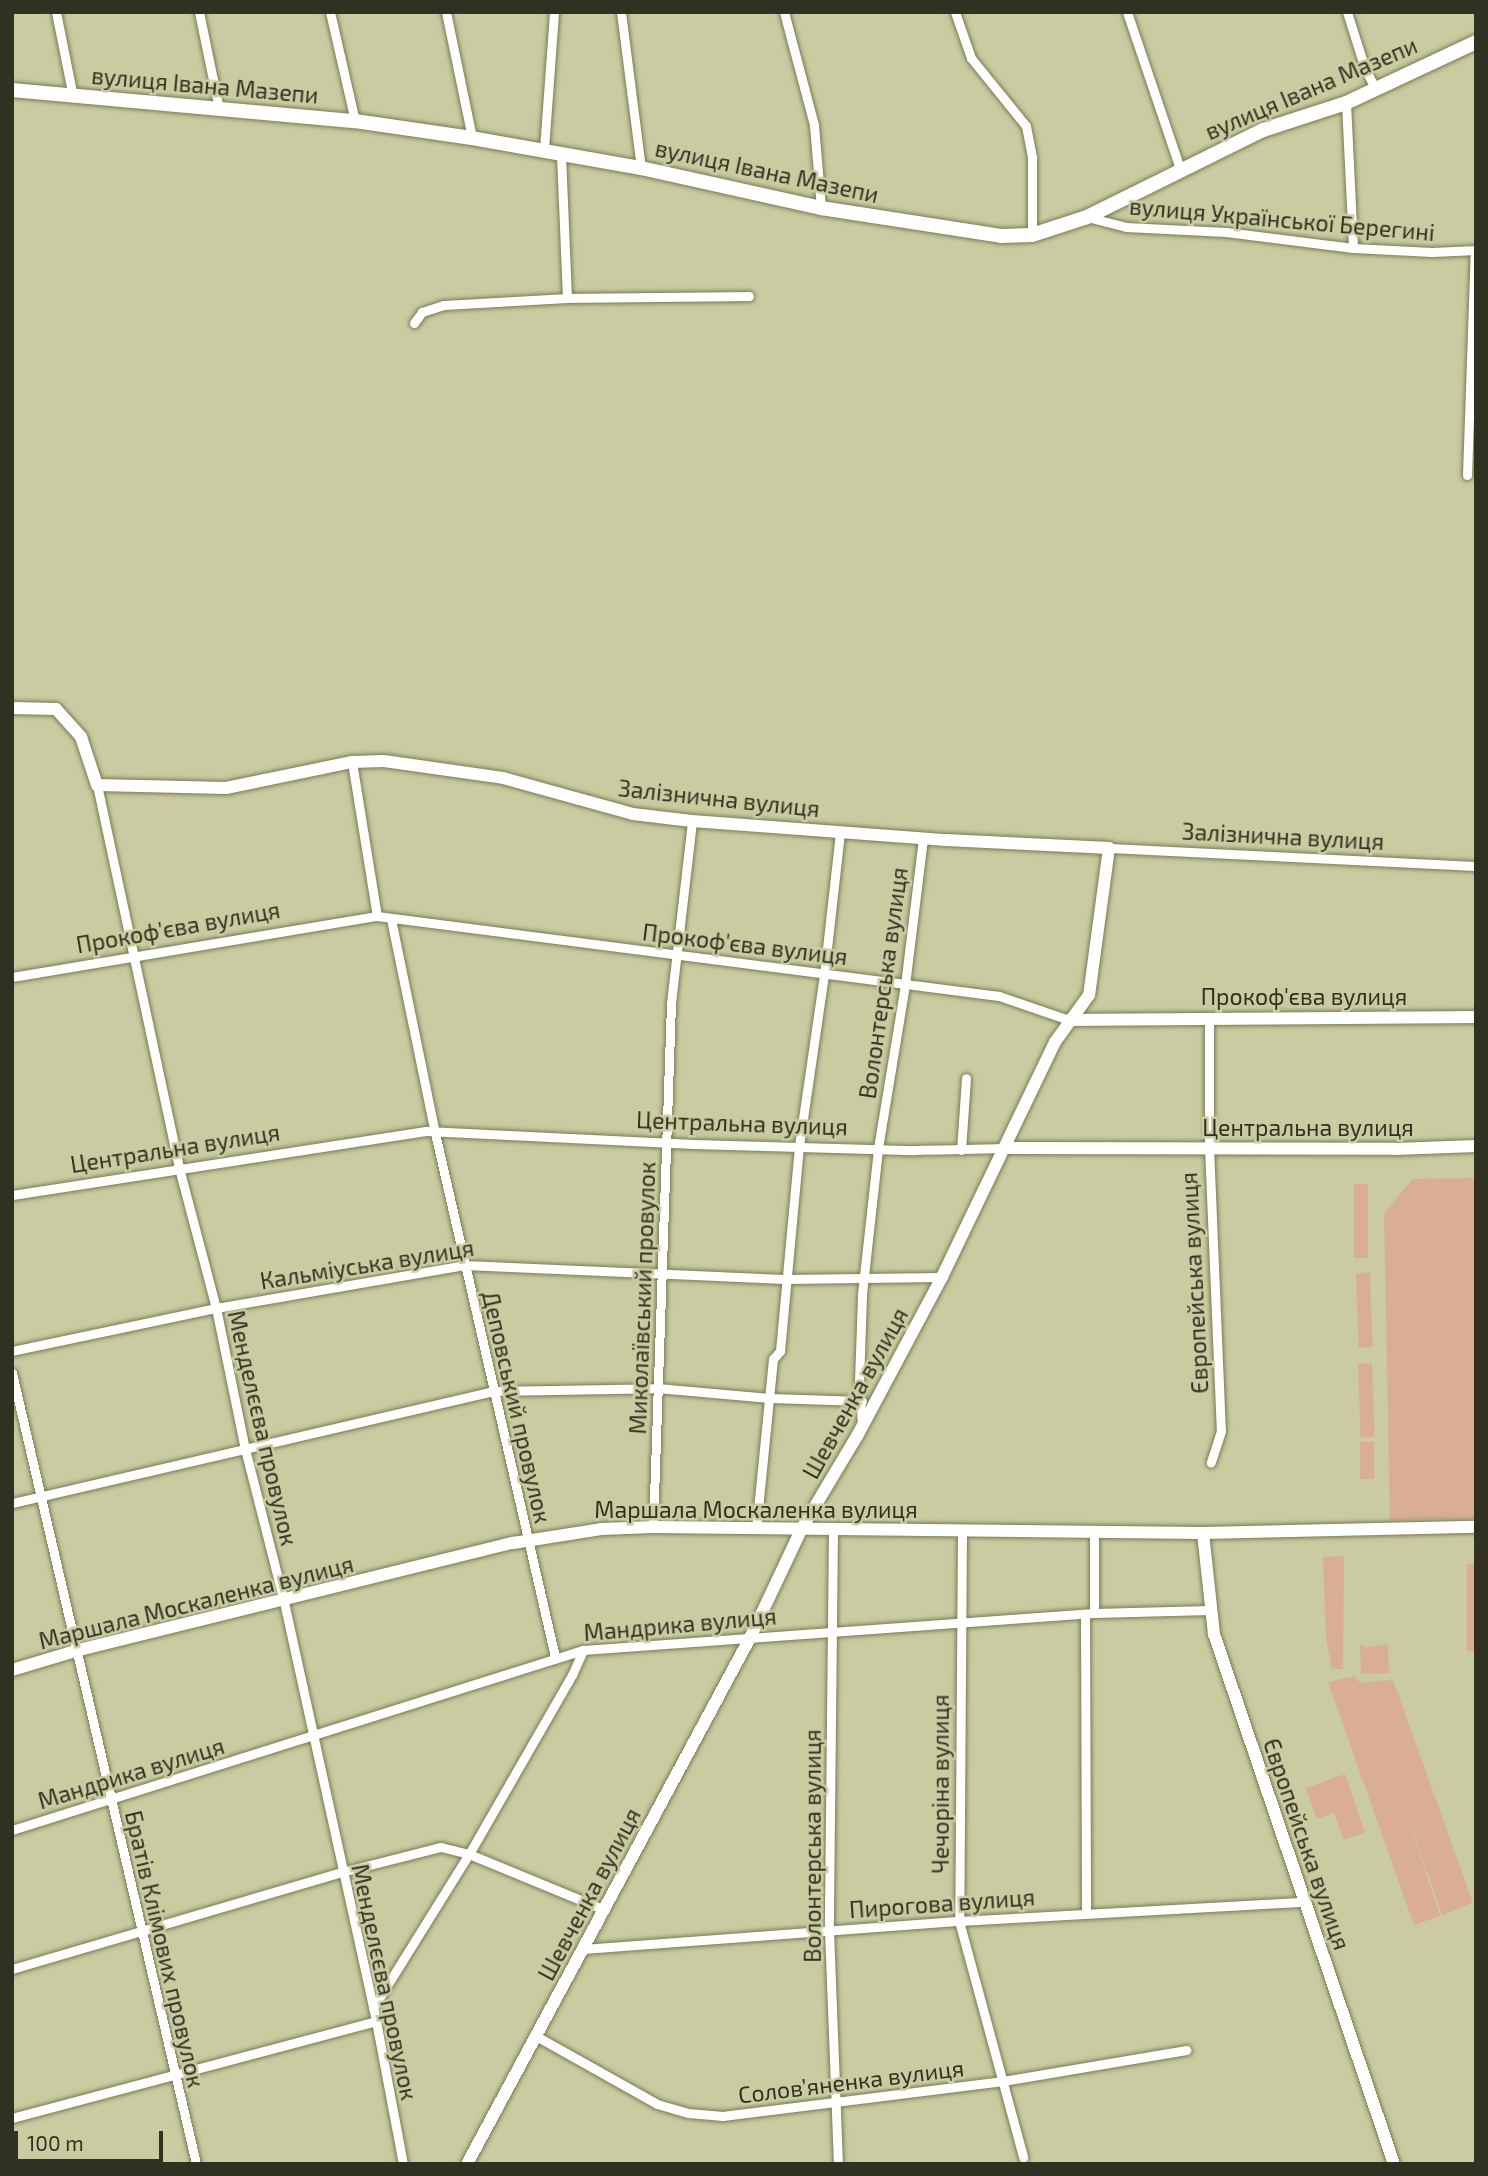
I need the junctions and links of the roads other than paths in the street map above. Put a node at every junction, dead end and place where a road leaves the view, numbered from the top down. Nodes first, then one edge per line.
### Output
1 (56, 12) edge
2 (199, 12) edge
3 (330, 12) edge
4 (446, 12) edge
5 (554, 12) edge
6 (621, 12) edge
7 (784, 12) edge
8 (956, 12) edge
9 (1127, 12) edge
10 (1347, 12) edge
11 (1476, 42) edge
12 (12, 90) edge
13 (1376, 90) junction
14 (73, 97) junction
15 (1346, 103) junction
16 (219, 109) junction
17 (355, 121) junction
18 (472, 138) junction
19 (544, 149) junction
20 (561, 152) junction
21 (641, 168) junction
22 (1180, 169) junction
23 (821, 208) junction
24 (1087, 217) junction
25 (1032, 235) junction
26 (1353, 248) junction
27 (1475, 250) edge
28 (749, 296) dead end
29 (567, 298) junction
30 (414, 323) dead end
31 (1467, 475) dead end
32 (12, 708) edge
33 (352, 762) junction
34 (97, 785) junction
35 (692, 821) junction
36 (840, 832) junction
37 (923, 838) junction
38 (1110, 848) junction
39 (1476, 866) edge
40 (377, 916) junction
41 (391, 919) junction
42 (135, 954) junction
43 (678, 957) junction
44 (824, 975) junction
45 (12, 977) edge
46 (905, 985) junction
47 (1209, 1017) junction
48 (1476, 1017) edge
49 (1069, 1020) junction
50 (966, 1078) dead end
51 (435, 1133) junction
52 (668, 1143) junction
53 (799, 1146) junction
54 (1476, 1146) edge
55 (1209, 1147) junction
56 (878, 1148) junction
57 (1006, 1148) junction
58 (961, 1150) junction
59 (179, 1168) junction
60 (12, 1195) edge
61 (464, 1265) junction
62 (660, 1275) junction
63 (864, 1277) junction
64 (942, 1277) junction
65 (785, 1279) junction
66 (216, 1308) junction
67 (12, 1351) edge
68 (12, 1373) edge
69 (657, 1388) junction
70 (493, 1391) junction
71 (770, 1398) junction
72 (862, 1401) junction
73 (863, 1426) junction
74 (245, 1449) junction
75 (1211, 1462) dead end
76 (38, 1496) junction
77 (12, 1503) edge
78 (653, 1527) junction
79 (1476, 1527) edge
80 (802, 1528) junction
81 (833, 1529) junction
82 (756, 1530) junction
83 (962, 1530) junction
84 (1094, 1532) junction
85 (1203, 1533) junction
86 (528, 1540) junction
87 (284, 1602) junction
88 (1210, 1610) junction
89 (1089, 1614) junction
90 (960, 1623) junction
91 (833, 1631) junction
92 (751, 1636) junction
93 (583, 1650) junction
94 (75, 1651) junction
95 (555, 1657) junction
96 (12, 1670) edge
97 (312, 1738) junction
98 (111, 1799) junction
99 (12, 1830) edge
100 (469, 1854) junction
101 (342, 1872) junction
102 (1303, 1902) junction
103 (605, 1910) junction
104 (1086, 1914) junction
105 (959, 1921) junction
106 (829, 1930) junction
107 (142, 1934) junction
108 (584, 1949) junction
109 (12, 1969) edge
110 (373, 2008) junction
111 (376, 2021) junction
112 (536, 2036) junction
113 (1186, 2050) dead end
114 (174, 2077) junction
115 (1003, 2081) junction
116 (835, 2104) junction
117 (12, 2118) edge
118 (1023, 2157) dead end
119 (196, 2164) edge
120 (403, 2164) edge
121 (467, 2164) edge
122 (838, 2164) edge
123 (1394, 2164) edge

1 - 14 street
2 - 16 street
3 - 17 street
4 - 18 street
5 - 19 street
6 - 21 street
7 - 23 street
8 - 25 street
9 - 22 street
10 - 13 street
11 - 13 main road, вулиця Івана Мазепи
12 - 14 main road, вулиця Івана Мазепи
13 - 15 main road, вулиця Івана Мазепи
14 - 16 main road, вулиця Івана Мазепи
15 - 22 main road, вулиця Івана Мазепи
15 - 26 street
16 - 17 main road, вулиця Івана Мазепи
17 - 18 main road, вулиця Івана Мазепи
18 - 19 main road, вулиця Івана Мазепи
19 - 20 main road, вулиця Івана Мазепи
20 - 21 main road, вулиця Івана Мазепи
20 - 29 street
21 - 23 main road, вулиця Івана Мазепи
22 - 24 main road, вулиця Івана Мазепи
23 - 25 main road, вулиця Івана Мазепи
24 - 25 main road, вулиця Івана Мазепи
24 - 26 street, вулиця Української Берегині
26 - 27 street, вулиця Української Берегині
27 - 31 street
28 - 29 street
29 - 30 street
32 - 34 street
33 - 34 street, Залізнична вулиця
33 - 35 street, Залізнична вулиця
33 - 40 street
34 - 42 street, Менделєєва провулок
35 - 36 street, Залізнична вулиця
35 - 43 street, Миколаївський провулок
36 - 37 street, Залізнична вулиця
36 - 44 street
37 - 38 street, Залізнична вулиця
37 - 46 street, Волонтерська вулиця
38 - 39 street, Залізнична вулиця
38 - 49 street, Шевченка вулиця
40 - 41 street, Прокоф'єва вулиця
40 - 42 street, Прокоф'єва вулиця
41 - 43 street, Прокоф'єва вулиця
41 - 51 street, Деповський провулок
42 - 45 street, Прокоф'єва вулиця
42 - 59 street, Менделєєва провулок
43 - 44 street, Прокоф'єва вулиця
43 - 52 street, Миколаївський провулок
44 - 46 street, Прокоф'єва вулиця
44 - 53 street
46 - 49 street, Прокоф'єва вулиця
46 - 56 street, Волонтерська вулиця
47 - 48 street, Прокоф'єва вулиця
47 - 49 street, Прокоф'єва вулиця
47 - 55 street, Європейська вулиця
49 - 57 street, Шевченка вулиця
50 - 58 street
51 - 52 street, Центральна вулиця
51 - 59 street, Центральна вулиця
51 - 61 street, Деповський провулок
52 - 53 street, Центральна вулиця
52 - 62 street, Миколаївський провулок
53 - 56 street, Центральна вулиця
53 - 65 street
54 - 55 street, Центральна вулиця
55 - 57 street, Центральна вулиця
55 - 75 street, Європейська вулиця
56 - 58 street, Центральна вулиця
56 - 63 street, Волонтерська вулиця
57 - 58 street, Центральна вулиця
57 - 64 street, Шевченка вулиця
59 - 60 street, Центральна вулиця
59 - 66 street, Менделєєва провулок
61 - 62 street, Кальміуська вулиця
61 - 66 street, Кальміуська вулиця
61 - 70 street, Деповський провулок
62 - 65 street, Кальміуська вулиця
62 - 69 street, Миколаївський провулок
63 - 64 street, Кальміуська вулиця
63 - 65 street, Кальміуська вулиця
63 - 72 street, Волонтерська вулиця
64 - 73 street, Шевченка вулиця
65 - 71 street
66 - 67 street, Кальміуська вулиця
66 - 74 street, Менделєєва провулок
68 - 76 street, Братів Клімових провулок
69 - 70 street
69 - 71 street
69 - 78 street, Миколаївський провулок
70 - 74 street
70 - 86 street, Деповський провулок
71 - 72 street
71 - 82 street
72 - 73 street, Волонтерська вулиця
73 - 80 street, Шевченка вулиця
74 - 76 street
74 - 87 street, Менделєєва провулок
76 - 77 street
76 - 94 street, Братів Клімових провулок
78 - 82 street, Маршала Москаленка вулиця
78 - 86 street, Маршала Москаленка вулиця
79 - 85 street, Маршала Москаленка вулиця
80 - 81 street, Маршала Москаленка вулиця
80 - 82 street, Маршала Москаленка вулиця
80 - 92 street, Шевченка вулиця
81 - 83 street, Маршала Москаленка вулиця
81 - 91 street, Волонтерська вулиця
83 - 84 street, Маршала Москаленка вулиця
83 - 90 street, Чечоріна вулиця
84 - 85 street, Маршала Москаленка вулиця
84 - 89 street
85 - 88 street, Європейська вулиця
86 - 87 street, Маршала Москаленка вулиця
86 - 95 street, Деповський провулок
87 - 94 street, Маршала Москаленка вулиця
87 - 97 street, Менделєєва провулок
88 - 89 street, Мандрика вулиця
88 - 102 street, Європейська вулиця
89 - 90 street, Мандрика вулиця
89 - 104 street
90 - 91 street, Мандрика вулиця
90 - 105 street, Чечоріна вулиця
91 - 92 street, Мандрика вулиця
91 - 106 street, Волонтерська вулиця
92 - 93 street, Мандрика вулиця
92 - 103 street, Шевченка вулиця
93 - 95 street, Мандрика вулиця
93 - 100 street
94 - 96 street, Маршала Москаленка вулиця
94 - 98 street, Братів Клімових провулок
95 - 97 street, Мандрика вулиця
97 - 98 street, Мандрика вулиця
97 - 101 street, Менделєєва провулок
98 - 99 street, Мандрика вулиця
98 - 107 street, Братів Клімових провулок
100 - 101 street
100 - 103 street
100 - 110 street
101 - 107 street
101 - 110 street, Менделєєва провулок
102 - 104 street, Пирогова вулиця
102 - 123 street, Європейська вулиця
103 - 108 street, Шевченка вулиця
104 - 105 street, Пирогова вулиця
105 - 106 street, Пирогова вулиця
105 - 115 street, Чечоріна вулиця
106 - 108 street, Пирогова вулиця
106 - 116 street, Волонтерська вулиця
107 - 109 street
107 - 114 street, Братів Клімових провулок
108 - 112 street, Шевченка вулиця
110 - 111 street, Менделєєва провулок
111 - 114 street
111 - 120 street, Менделєєва провулок
112 - 116 street, Солов’яненка вулиця
112 - 121 street, Шевченка вулиця
113 - 115 street, Солов’яненка вулиця
114 - 117 street
114 - 119 street, Братів Клімових провулок
115 - 116 street, Солов’яненка вулиця
115 - 118 street, Чечоріна вулиця
116 - 122 street, Волонтерська вулиця

